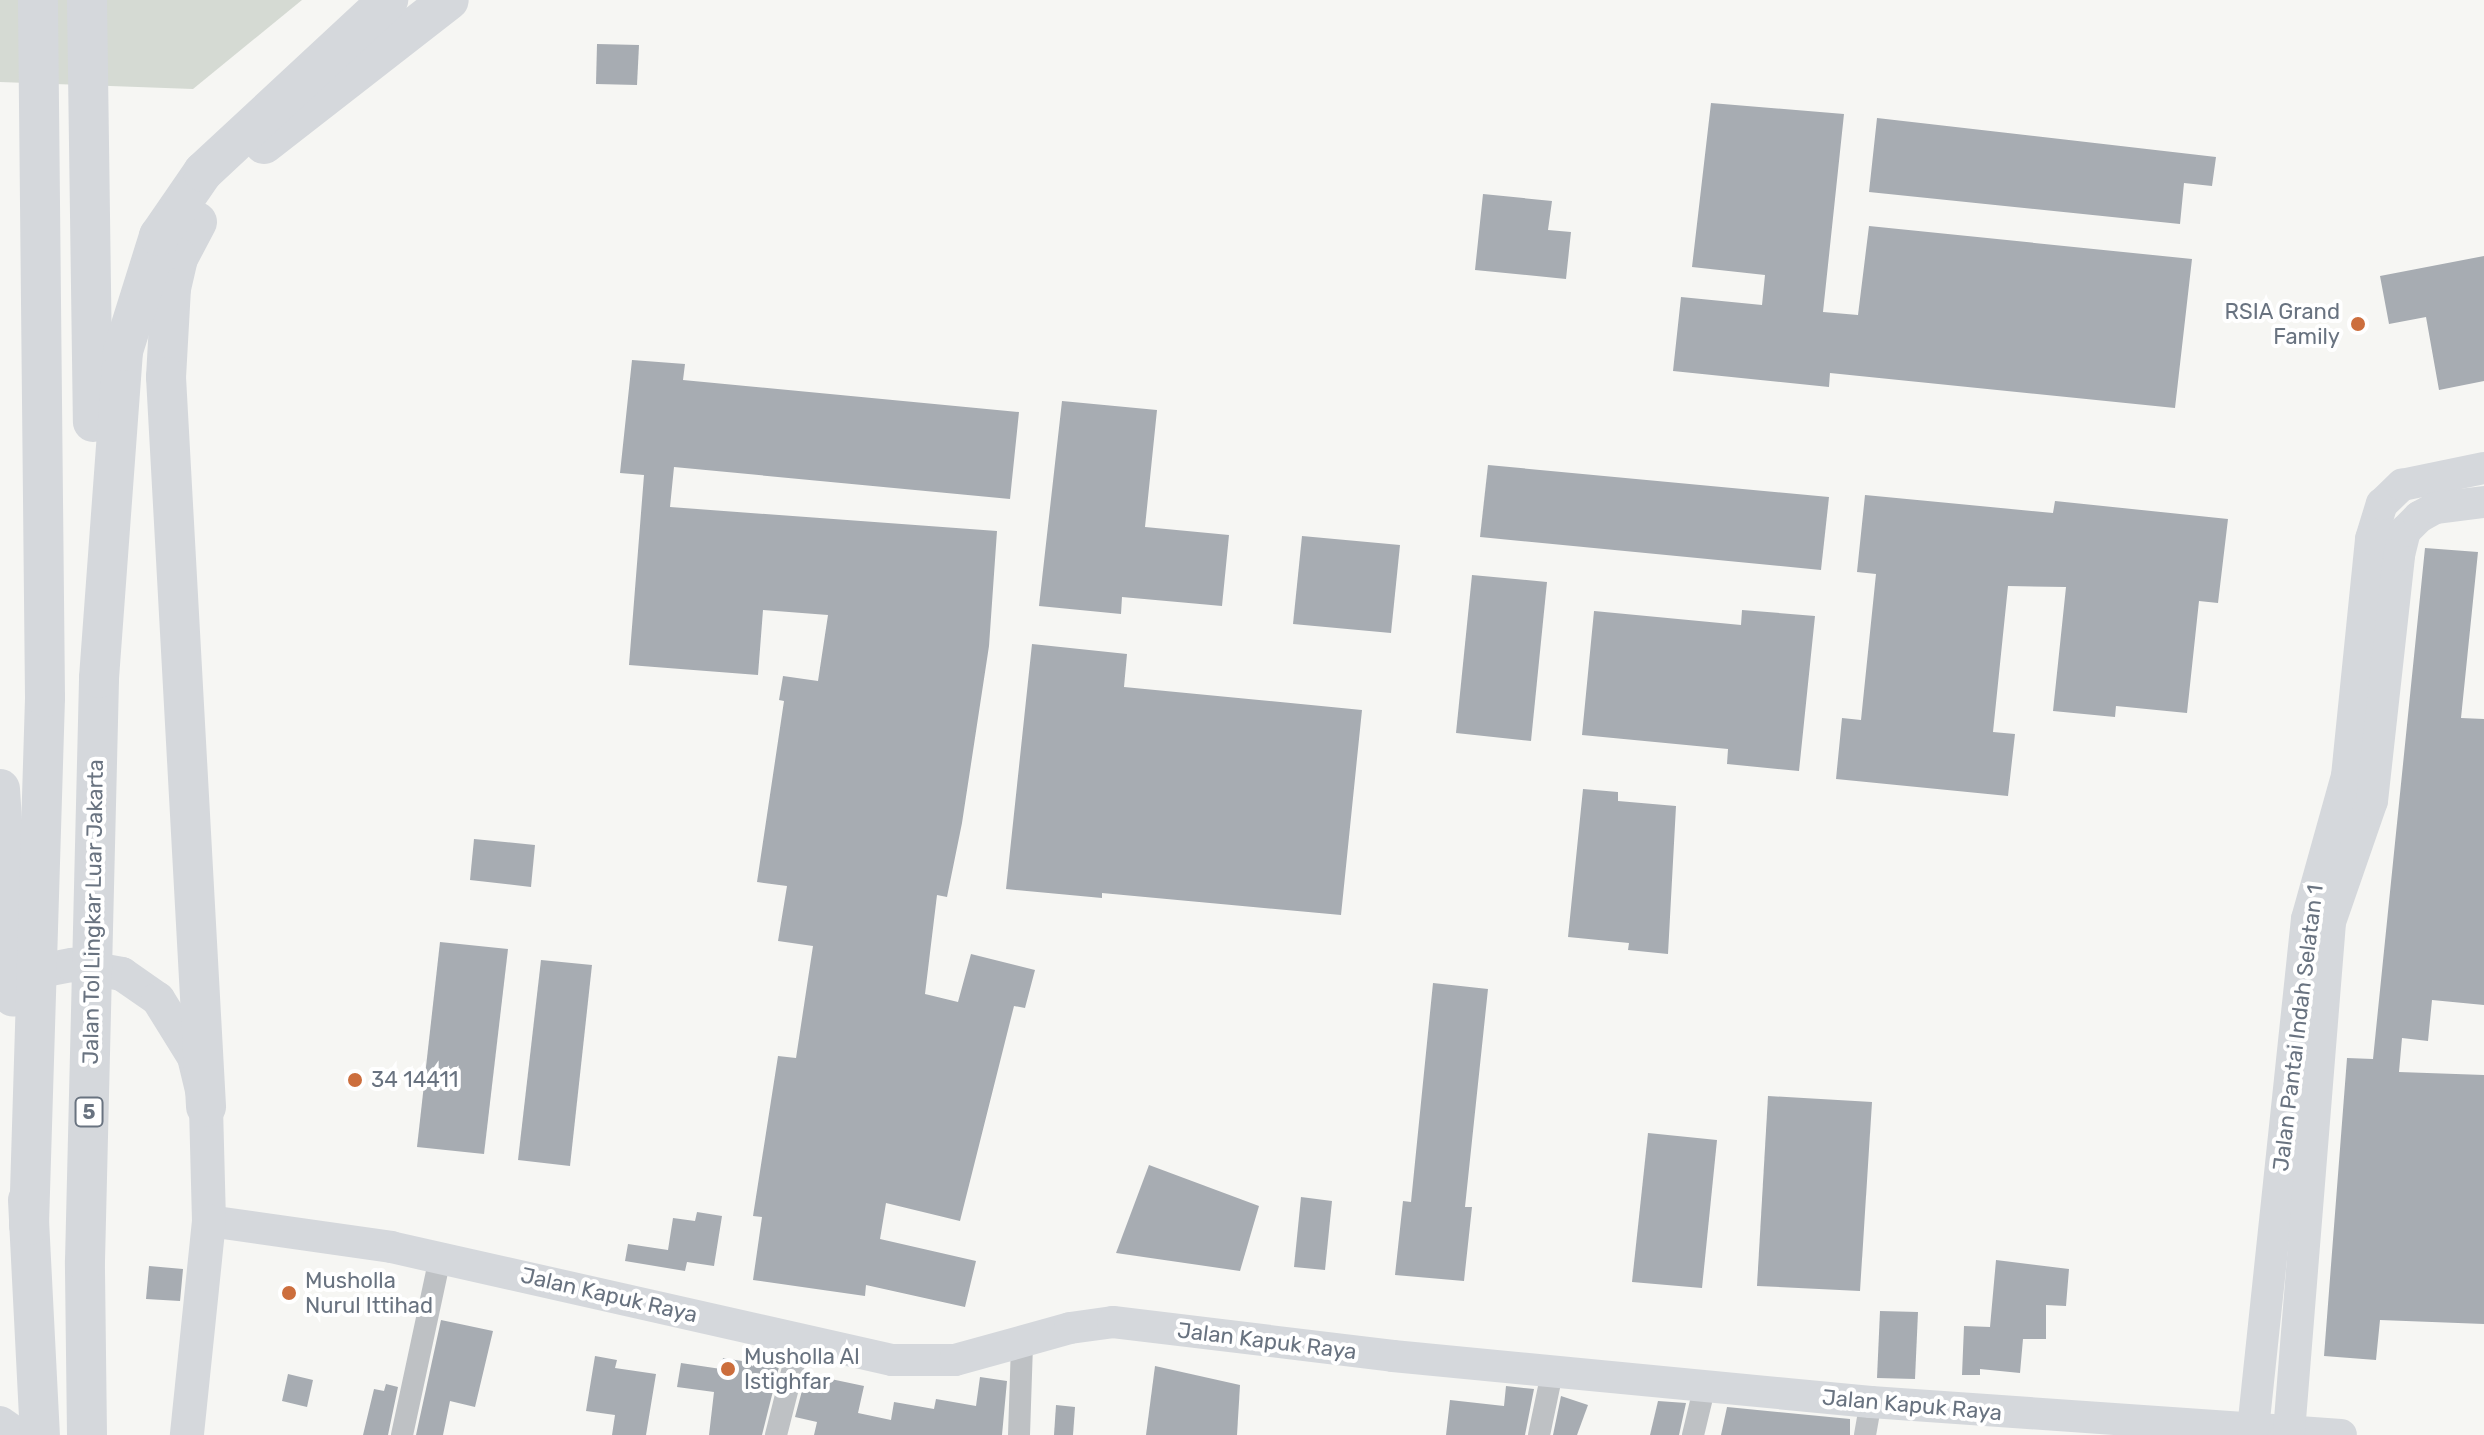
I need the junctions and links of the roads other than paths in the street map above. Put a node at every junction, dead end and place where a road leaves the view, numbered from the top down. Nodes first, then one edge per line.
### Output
1 (38, 0) edge
2 (87, 0) edge
3 (388, 0) edge
4 (422, 0) edge
5 (449, 0) edge
6 (203, 172) junction
7 (2484, 468) edge
8 (2484, 502) edge
9 (98, 693) junction
10 (0, 789) edge
11 (0, 998) edge
12 (206, 1107) junction
13 (209, 1221) junction
14 (29, 1225) junction
15 (440, 1257) junction
16 (800, 1340) junction
17 (1022, 1344) junction
18 (1552, 1373) junction
19 (1705, 1385) junction
20 (1871, 1402) junction
21 (2254, 1417) junction
22 (2290, 1420) junction
23 (0, 1423) edge
24 (188, 1424) edge
25 (2031, 1426) edge
26 (17, 1435) edge
27 (40, 1435) edge
28 (87, 1435) edge
29 (163, 1435) edge
30 (402, 1435) edge
31 (776, 1435) edge
32 (1019, 1435) edge
33 (1539, 1435) edge
34 (1693, 1435) edge
35 (1865, 1435) edge
36 (2341, 1435) edge

1 - 14 highway
2 - 9 highway
3 - 6 highway
4 - 6 highway
5 - 12 highway
6 - 9 highway
7 - 21 main road, Jalan Pantai Indah Selatan 1
8 - 22 main road, Jalan Pantai Indah Selatan 1
9 - 28 highway, Jalan Tol Lingkar Luar Jakarta / 5
10 - 14 highway
11 - 12 main road
12 - 13 main road
13 - 15 main road, Jalan Kapuk Raya
13 - 24 main road
14 - 27 highway
15 - 16 main road, Jalan Kapuk Raya
15 - 30 street
16 - 17 main road, Jalan Kapuk Raya
16 - 31 street
17 - 18 main road, Jalan Kapuk Raya
17 - 32 street
18 - 19 main road, Jalan Kapuk Raya
18 - 33 street
19 - 20 main road, Jalan Kapuk Raya
19 - 34 street
20 - 25 main road, Jalan Kapuk Raya
20 - 35 street
21 - 22 main road, Jalan Kapuk Raya
21 - 25 main road, Jalan Kapuk Raya
22 - 36 main road
23 - 26 main road
24 - 29 main road

